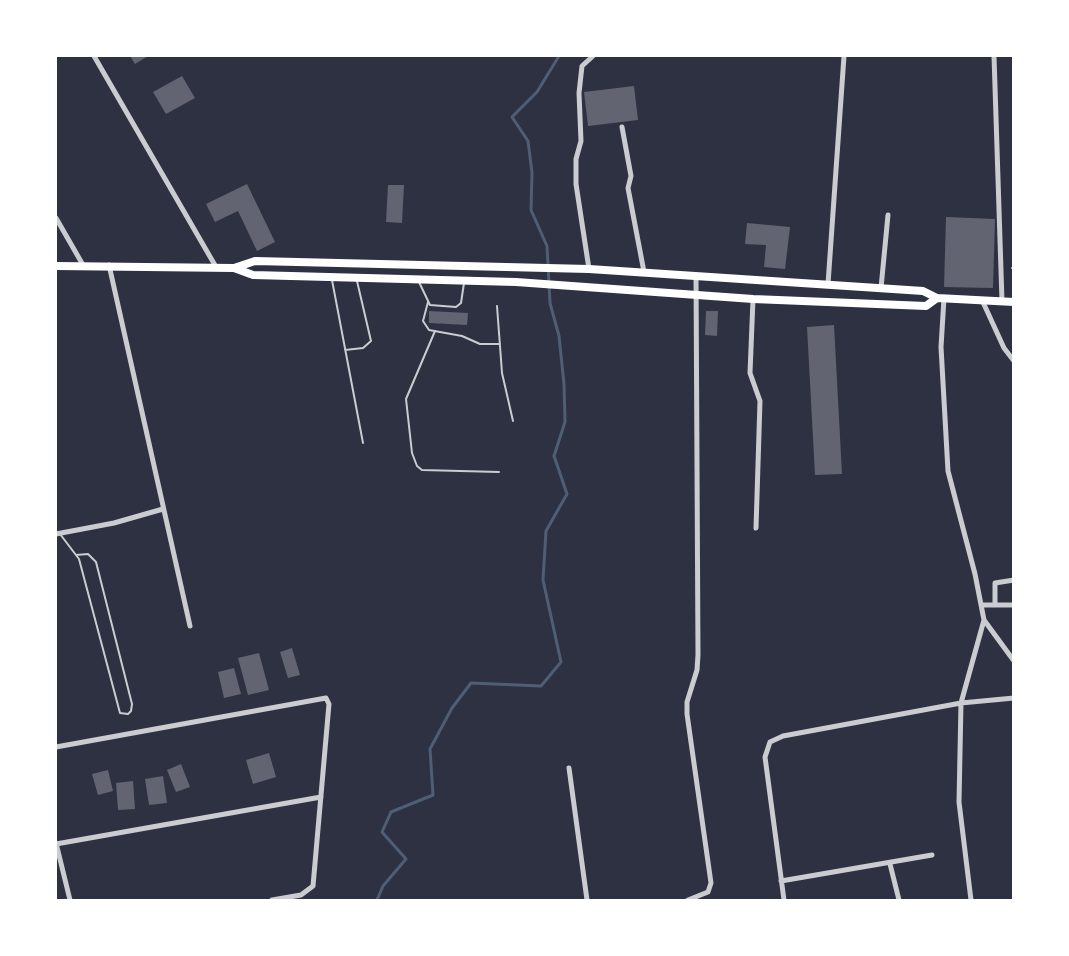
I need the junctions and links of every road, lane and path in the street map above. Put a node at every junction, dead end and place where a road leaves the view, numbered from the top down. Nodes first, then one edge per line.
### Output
1 (94, 56) edge
2 (593, 56) edge
3 (844, 56) edge
4 (994, 56) edge
5 (622, 127) dead end
6 (888, 215) dead end
7 (56, 218) edge
8 (109, 265) junction
9 (56, 266) edge
10 (83, 266) junction
11 (216, 267) junction
12 (234, 268) junction
13 (589, 269) junction
14 (644, 272) junction
15 (696, 275) junction
16 (331, 276) junction
17 (357, 278) junction
18 (418, 279) junction
19 (464, 280) junction
20 (828, 284) junction
21 (881, 288) junction
22 (695, 294) junction
23 (941, 298) junction
24 (753, 299) junction
25 (982, 300) junction
26 (1002, 301) junction
27 (428, 302) junction
28 (1014, 302) edge
29 (497, 306) dead end
30 (435, 331) junction
31 (500, 344) junction
32 (345, 350) junction
33 (1014, 361) edge
34 (513, 421) dead end
35 (363, 442) dead end
36 (500, 472) dead end
37 (164, 509) junction
38 (756, 528) dead end
39 (58, 534) edge
40 (76, 555) junction
41 (1014, 579) edge
42 (981, 605) junction
43 (995, 605) junction
44 (1014, 605) edge
45 (984, 620) junction
46 (190, 626) dead end
47 (1014, 661) edge
48 (1014, 698) edge
49 (962, 703) junction
50 (56, 747) edge
51 (569, 768) dead end
52 (321, 797) junction
53 (56, 844) edge
54 (932, 855) dead end
55 (890, 864) junction
56 (781, 880) junction
57 (70, 900) edge
58 (272, 900) edge
59 (587, 900) edge
60 (688, 900) edge
61 (784, 900) edge
62 (899, 900) edge
63 (971, 900) edge

1 - 11 street
2 - 13 street
3 - 20 street
4 - 26 street
5 - 14 street
6 - 21 street
7 - 10 street
8 - 10 main road
8 - 11 main road
8 - 37 street
9 - 10 main road
11 - 12 main road
12 - 13 main road
12 - 16 main road
13 - 14 main road
14 - 15 main road
15 - 20 main road
15 - 22 street
16 - 17 main road
16 - 32 lane
17 - 18 main road
17 - 32 lane
18 - 19 main road
18 - 27 lane
19 - 22 main road
19 - 27 lane
20 - 21 main road
21 - 23 main road
22 - 24 main road
22 - 60 street
23 - 24 main road
23 - 25 main road
23 - 42 street
24 - 38 street
25 - 26 main road
25 - 33 street
26 - 28 main road
27 - 30 lane
29 - 31 lane
30 - 31 lane
30 - 36 lane
31 - 34 lane
32 - 35 lane
37 - 39 street
37 - 46 street
39 - 40 lane
40 - 40 lane
41 - 43 street
42 - 43 street
42 - 45 street
43 - 44 street
45 - 47 street
45 - 49 street
48 - 49 street
49 - 56 street
49 - 63 street
50 - 52 street
51 - 59 street
52 - 53 street
52 - 58 street
53 - 57 street
54 - 55 street
55 - 56 street
55 - 62 street
56 - 61 street

